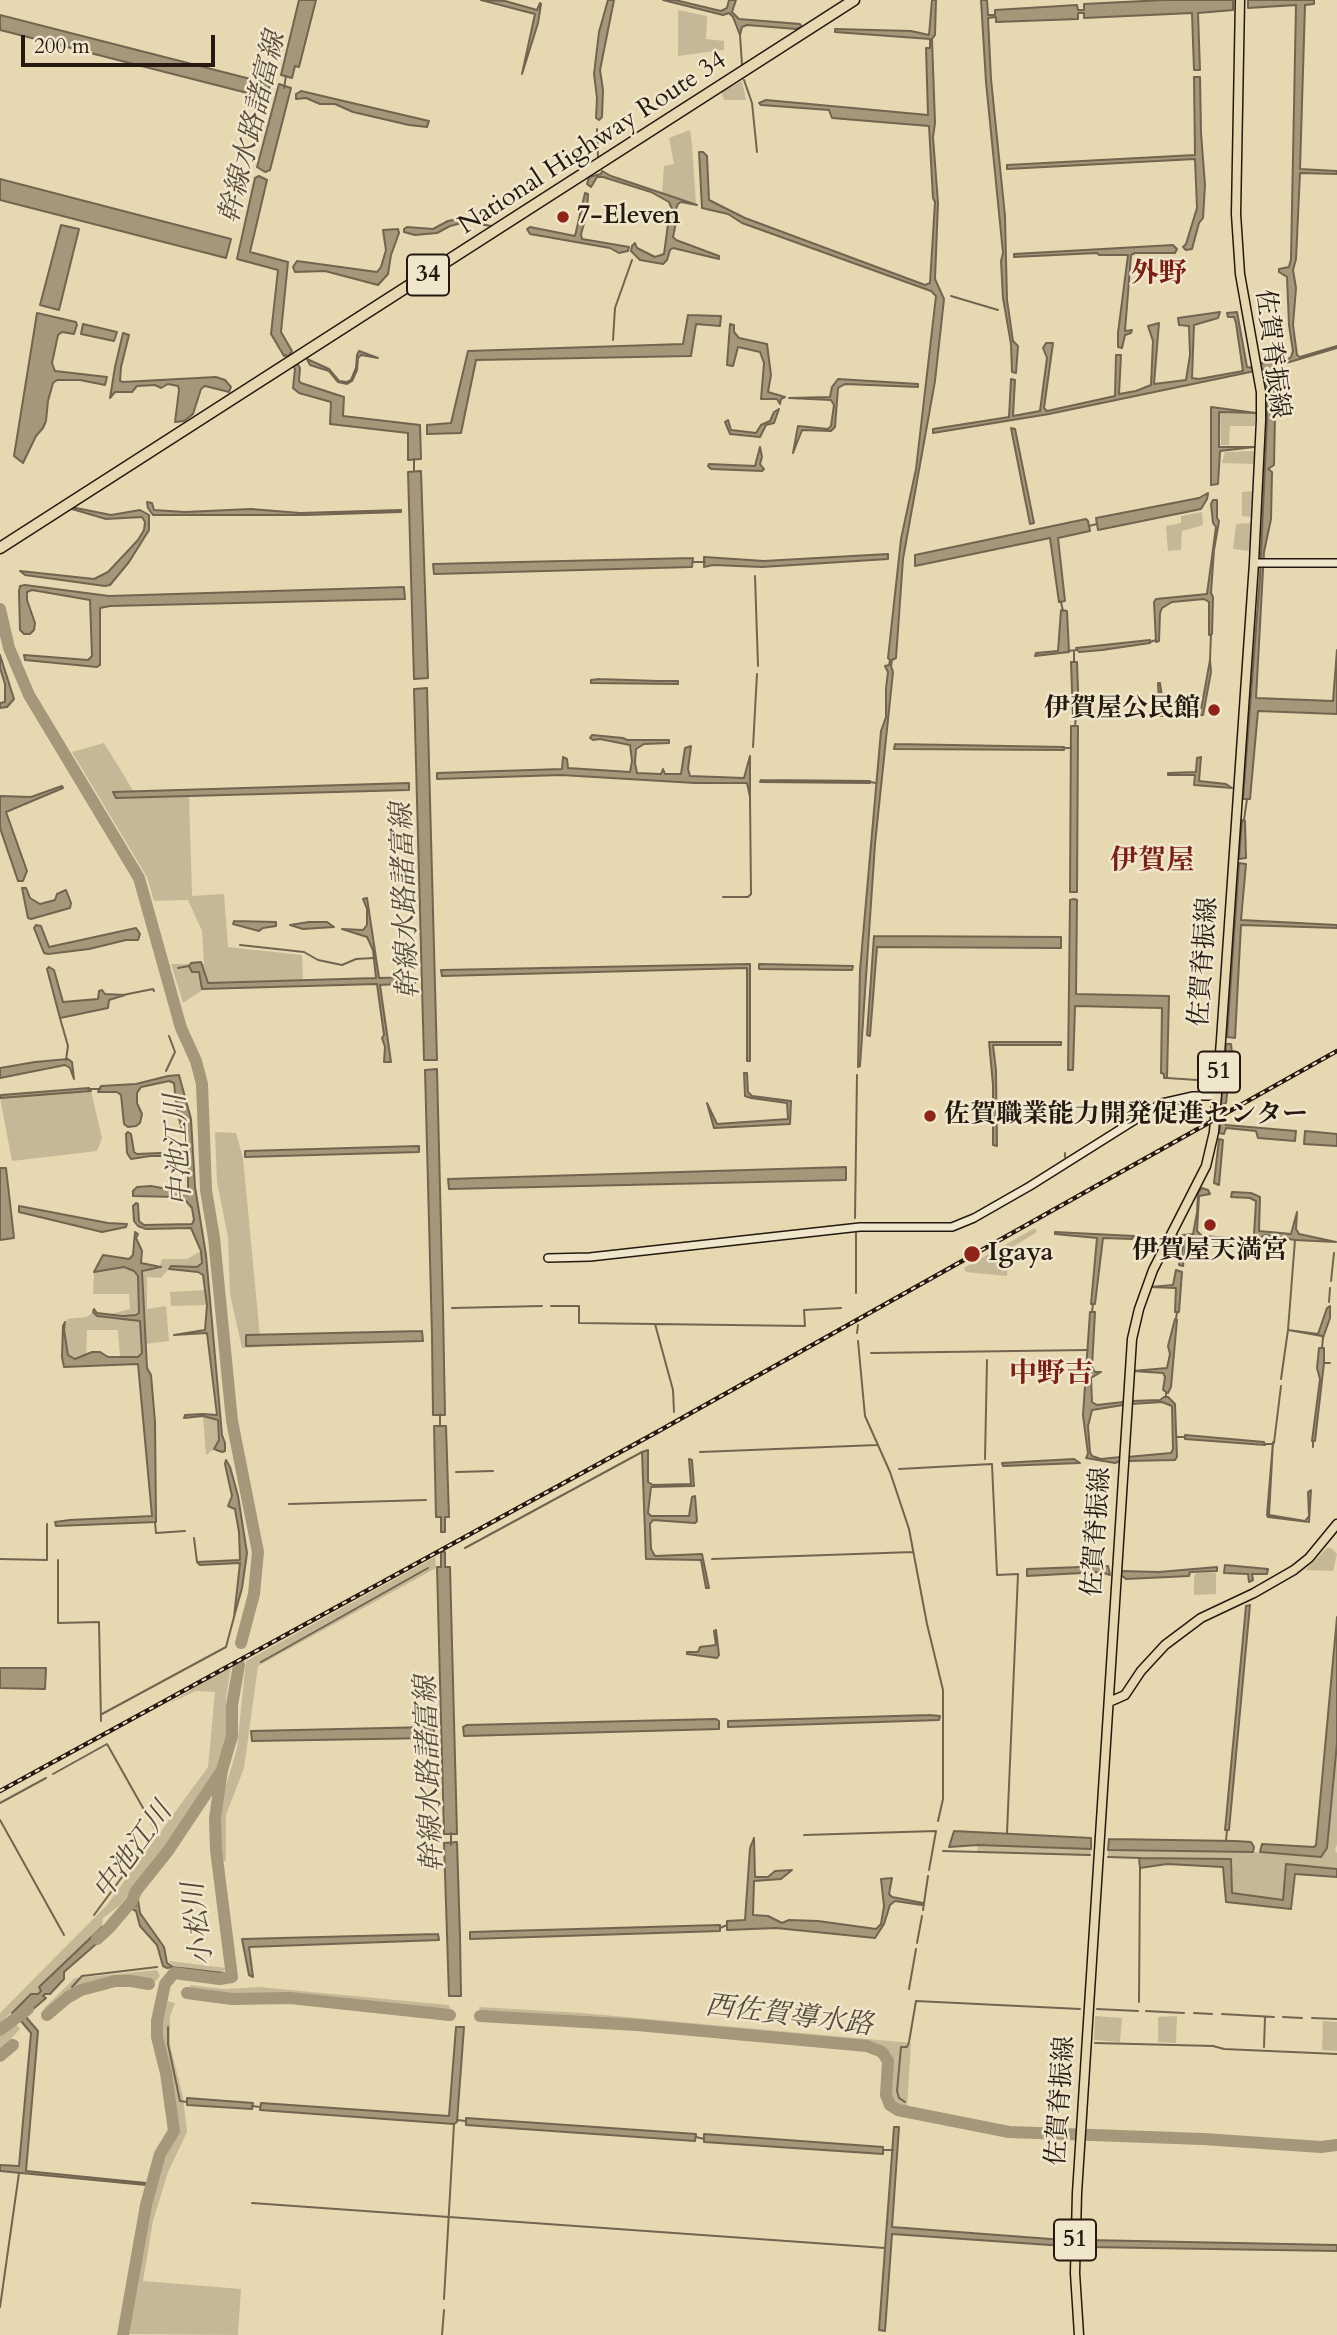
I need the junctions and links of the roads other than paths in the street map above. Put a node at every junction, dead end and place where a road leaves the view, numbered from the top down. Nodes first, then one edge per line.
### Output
1 (854, 0) edge
2 (1240, 0) edge
3 (0, 548) edge
4 (1260, 563) junction
5 (1337, 563) edge
6 (1217, 1096) junction
7 (548, 1258) dead end
8 (1337, 1524) edge
9 (1109, 1702) junction
10 (1079, 2335) edge

1 - 3 highway, National Highway Route 34 / 34
2 - 4 main road, 佐賀脊振線 / 51
4 - 5 street
4 - 6 main road, 佐賀脊振線 / 51
6 - 7 street
6 - 9 main road, 佐賀脊振線 / 51
8 - 9 main road
9 - 10 main road, 佐賀脊振線 / 51

